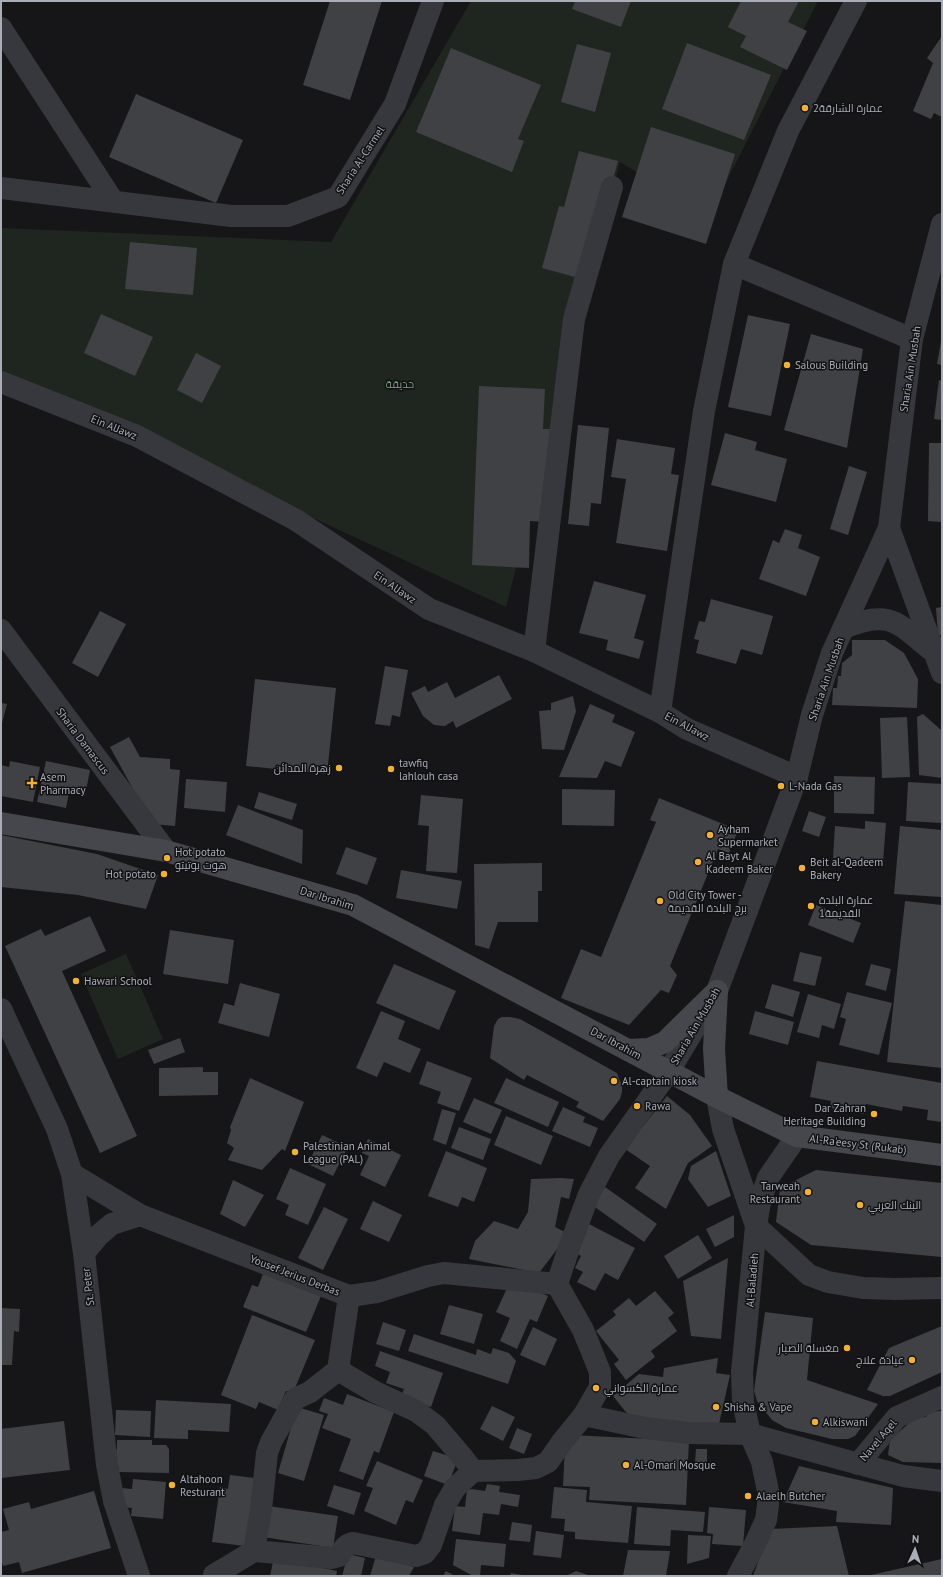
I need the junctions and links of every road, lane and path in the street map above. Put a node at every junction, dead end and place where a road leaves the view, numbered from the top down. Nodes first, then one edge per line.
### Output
1 (433, 1) edge
2 (856, 1) edge
3 (1, 28) edge
4 (612, 187) dead end
5 (1, 188) edge
6 (113, 201) junction
7 (942, 224) edge
8 (734, 264) junction
9 (912, 339) junction
10 (1, 382) edge
11 (889, 528) junction
12 (844, 628) junction
13 (1, 630) edge
14 (534, 651) junction
15 (934, 652) junction
16 (942, 673) edge
17 (660, 712) junction
18 (798, 776) junction
19 (1, 823) edge
20 (166, 851) junction
21 (717, 991) junction
22 (1, 1009) edge
23 (628, 1050) junction
24 (669, 1071) junction
25 (717, 1098) junction
26 (797, 1136) junction
27 (942, 1155) edge
28 (72, 1174) junction
29 (140, 1215) junction
30 (756, 1226) junction
31 (84, 1253) junction
32 (557, 1284) junction
33 (942, 1288) edge
34 (349, 1296) junction
35 (338, 1370) junction
36 (942, 1398) edge
37 (584, 1415) junction
38 (750, 1434) junction
39 (858, 1464) junction
40 (473, 1471) junction
41 (942, 1481) edge
42 (254, 1551) junction
43 (214, 1575) edge
44 (139, 1576) edge
45 (738, 1576) edge

1 - 6 street, Sharia Al-Carmel
2 - 8 street
3 - 6 street
4 - 14 street
5 - 6 street, Sharia Al-Carmel
7 - 9 street, Sharia Ain Musbah
8 - 9 street
8 - 17 street
9 - 11 street, Sharia Ain Musbah
10 - 14 street, Ein AlJawz
11 - 12 street, Sharia Ain Musbah
11 - 15 street
12 - 15 street
12 - 18 street, Sharia Ain Musbah
13 - 20 street, Sharia Damascus
14 - 17 street, Ein AlJawz
15 - 16 street
17 - 18 street, Ein AlJawz
18 - 21 street, Sharia Ain Musbah
19 - 20 main road, Dar Ibrahim
20 - 23 main road, Dar Ibrahim
21 - 23 main road
21 - 24 street, Sharia Ain Musbah
21 - 25 main road
22 - 28 street, St. Peter
23 - 24 main road, Dar Ibrahim
24 - 25 main road, Al-Ra'eesy St (Rukab)
24 - 32 street, Sharia Ain Musbah
25 - 26 main road, Al-Ra'eesy St (Rukab)
25 - 30 street
26 - 27 main road, Al-Ra'eesy St (Rukab)
26 - 30 street, Al-Baladieh
28 - 29 street, Yousef Jerius Derbas
28 - 31 street, St. Peter
29 - 31 street
29 - 34 street, Yousef Jerius Derbas
30 - 33 street
30 - 38 street, Al-Baladieh
31 - 44 street, St. Peter
32 - 34 street, Yousef Jerius Derbas
32 - 37 street
34 - 35 street
35 - 40 street
35 - 42 street
36 - 39 street, Navel Aqel
37 - 38 street
37 - 40 street
38 - 39 street
38 - 45 street, Al-Baladieh
39 - 41 street
40 - 42 street
42 - 43 street

